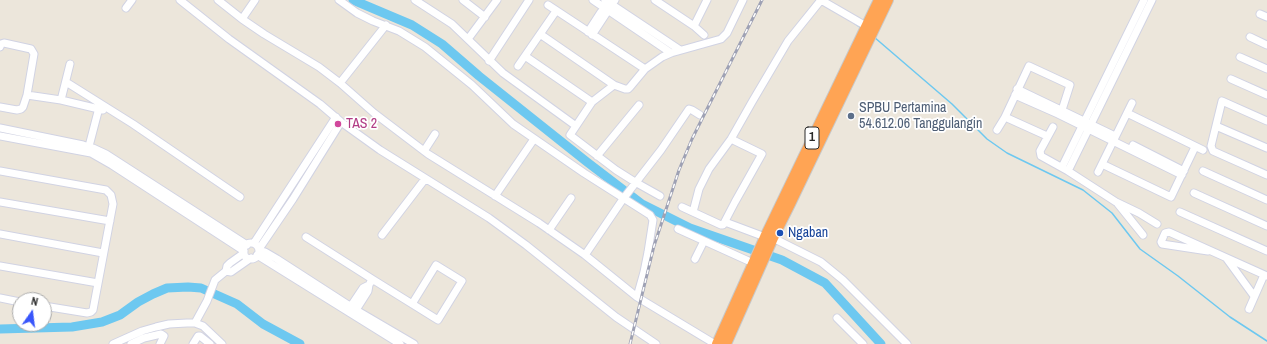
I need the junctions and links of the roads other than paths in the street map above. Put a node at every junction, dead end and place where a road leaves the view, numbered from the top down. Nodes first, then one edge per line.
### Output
1 (132, 0) edge
2 (180, 0) edge
3 (218, 0) edge
4 (255, 0) edge
5 (339, 0) edge
6 (463, 0) edge
7 (497, 0) edge
8 (529, 0) edge
9 (592, 0) edge
10 (655, 0) edge
11 (707, 0) edge
12 (743, 0) edge
13 (879, 0) edge
14 (888, 0) edge
15 (1144, 0) edge
16 (1152, 0) edge
17 (419, 1) edge
18 (820, 1) edge
19 (609, 3) edge
20 (548, 5) dead end
21 (126, 8) dead end
22 (556, 11) junction
23 (1260, 14) dead end
24 (1267, 17) edge
25 (485, 18) junction
26 (242, 19) junction
27 (386, 26) junction
28 (694, 26) junction
29 (1133, 29) junction
30 (590, 33) junction
31 (867, 33) junction
32 (540, 34) junction
33 (704, 35) dead end
34 (1250, 37) dead end
35 (468, 39) junction
36 (1267, 45) edge
37 (0, 48) edge
38 (680, 50) junction
39 (671, 53) junction
40 (525, 56) junction
41 (1240, 57) dead end
42 (489, 61) junction
43 (70, 64) dead end
44 (518, 66) dead end
45 (645, 69) junction
46 (1267, 69) edge
47 (1231, 79) dead end
48 (66, 82) junction
49 (340, 83) junction
50 (614, 85) junction
51 (1016, 92) junction
52 (1267, 95) edge
53 (27, 96) junction
54 (61, 100) junction
55 (592, 102) junction
56 (1132, 103) dead end
57 (639, 105) dead end
58 (0, 107) edge
59 (101, 107) junction
60 (1062, 110) junction
61 (1127, 113) junction
62 (700, 115) dead end
63 (1005, 117) junction
64 (338, 120) junction
65 (1267, 121) edge
66 (1087, 125) junction
67 (576, 126) junction
68 (1053, 126) dead end
69 (1216, 126) junction
70 (0, 128) edge
71 (997, 130) dead end
72 (435, 134) dead end
73 (0, 136) edge
74 (1047, 136) junction
75 (1115, 138) junction
76 (534, 139) junction
77 (731, 139) junction
78 (1195, 147) junction
79 (1267, 148) edge
80 (90, 150) junction
81 (1203, 150) dead end
82 (424, 151) junction
83 (597, 156) junction
84 (1102, 164) junction
85 (1062, 167) junction
86 (0, 171) edge
87 (1068, 171) junction
88 (1203, 171) dead end
89 (1098, 172) dead end
90 (1183, 173) junction
91 (1267, 175) edge
92 (425, 179) junction
93 (634, 183) junction
94 (1194, 193) dead end
95 (286, 195) junction
96 (495, 196) junction
97 (660, 196) dead end
98 (240, 197) dead end
99 (625, 197) junction
100 (571, 198) dead end
101 (293, 199) junction
102 (1267, 200) edge
103 (0, 202) edge
104 (1116, 202) junction
105 (682, 207) dead end
106 (693, 212) junction
107 (1180, 212) dead end
108 (110, 221) junction
109 (725, 222) junction
110 (1157, 224) dead end
111 (1267, 226) edge
112 (678, 228) dead end
113 (549, 230) junction
114 (0, 234) edge
115 (382, 235) dead end
116 (1143, 235) dead end
117 (306, 237) dead end
118 (768, 239) junction
119 (704, 241) junction
120 (252, 251) junction
121 (1208, 251) junction
122 (1267, 252) edge
123 (103, 253) junction
124 (585, 255) junction
125 (695, 259) dead end
126 (1226, 259) junction
127 (756, 262) junction
128 (0, 266) edge
129 (1265, 276) edge
130 (371, 282) junction
131 (98, 283) junction
132 (637, 296) junction
133 (1254, 296) junction
134 (0, 298) edge
135 (12, 300) edge
136 (412, 304) junction
137 (52, 307) edge
138 (1249, 309) dead end
139 (352, 311) junction
140 (837, 318) dead end
141 (195, 323) junction
142 (395, 337) junction
143 (162, 341) edge
144 (114, 344) edge
145 (131, 344) edge
146 (193, 344) edge
147 (210, 344) edge
148 (222, 344) edge
149 (400, 344) edge
150 (414, 344) edge
151 (656, 344) edge
152 (716, 344) edge
153 (726, 344) edge
154 (863, 344) edge
155 (907, 344) edge

1 - 21 street
2 - 64 street
3 - 26 street
4 - 26 street
5 - 27 street
6 - 25 street
7 - 25 street
8 - 42 street
9 - 19 street
10 - 28 street
11 - 28 street
12 - 38 street
13 - 31 highway, 1
14 - 31 highway, 1
15 - 29 street
16 - 29 street
17 - 35 street
18 - 31 street
18 - 77 street
19 - 30 street
19 - 38 street
19 - 39 street
20 - 22 street
22 - 30 street
22 - 32 street
23 - 24 street
25 - 35 street
26 - 49 street
27 - 49 street
27 - 76 street
28 - 33 street
29 - 66 street
30 - 45 street
31 - 118 highway, 1
32 - 40 street
32 - 50 street
34 - 36 street
35 - 42 street
37 - 53 street
38 - 39 street
39 - 45 street
40 - 44 street
40 - 55 street
41 - 46 street
42 - 67 street
43 - 48 street
45 - 50 street
47 - 52 street
48 - 54 street
48 - 59 street
49 - 82 street
50 - 55 street
51 - 60 street
51 - 60 street
51 - 63 street
51 - 66 street
53 - 54 street
53 - 58 street
54 - 59 street
55 - 67 street
56 - 61 street
57 - 83 street
59 - 80 street
59 - 98 street
60 - 66 street
61 - 75 street
61 - 78 street
62 - 93 street
63 - 71 street
63 - 74 street
64 - 92 street
64 - 95 street
64 - 101 street
65 - 69 street
66 - 75 street
66 - 85 street
66 - 87 street
67 - 83 street
68 - 74 street
69 - 79 street
69 - 91 street
70 - 80 street
72 - 82 street
73 - 80 street
74 - 85 street
75 - 84 street
75 - 90 street
76 - 96 street
76 - 99 street
77 - 106 street
77 - 109 street
78 - 81 street
78 - 90 street
80 - 120 street
82 - 96 street
83 - 93 street
84 - 89 street
84 - 90 street
85 - 87 street
86 - 108 street
87 - 104 street
88 - 102 street
92 - 115 street
92 - 151 street
93 - 97 street
93 - 99 street
94 - 111 street
95 - 101 street
95 - 120 street
96 - 113 street
99 - 124 street
99 - 132 street
100 - 113 street
101 - 120 street
103 - 108 street
104 - 110 street
104 - 116 street
105 - 106 street
106 - 109 street
107 - 122 street
108 - 123 street
109 - 118 street
112 - 119 street
113 - 124 street
114 - 123 street
117 - 130 street
118 - 127 highway, 1
118 - 155 street
119 - 125 street
119 - 127 street
120 - 139 street
120 - 141 street
121 - 121 street
121 - 126 street
123 - 131 street
124 - 132 street
126 - 129 street
126 - 133 street
127 - 152 highway, 1
127 - 153 highway, 1
128 - 131 street
129 - 133 street
130 - 136 street
130 - 139 street
131 - 137 street
132 - 152 street
133 - 138 street
134 - 135 street
136 - 136 street
139 - 142 street
140 - 154 street
141 - 144 street
141 - 148 street
142 - 149 street
142 - 150 street
143 - 145 street
146 - 147 street

